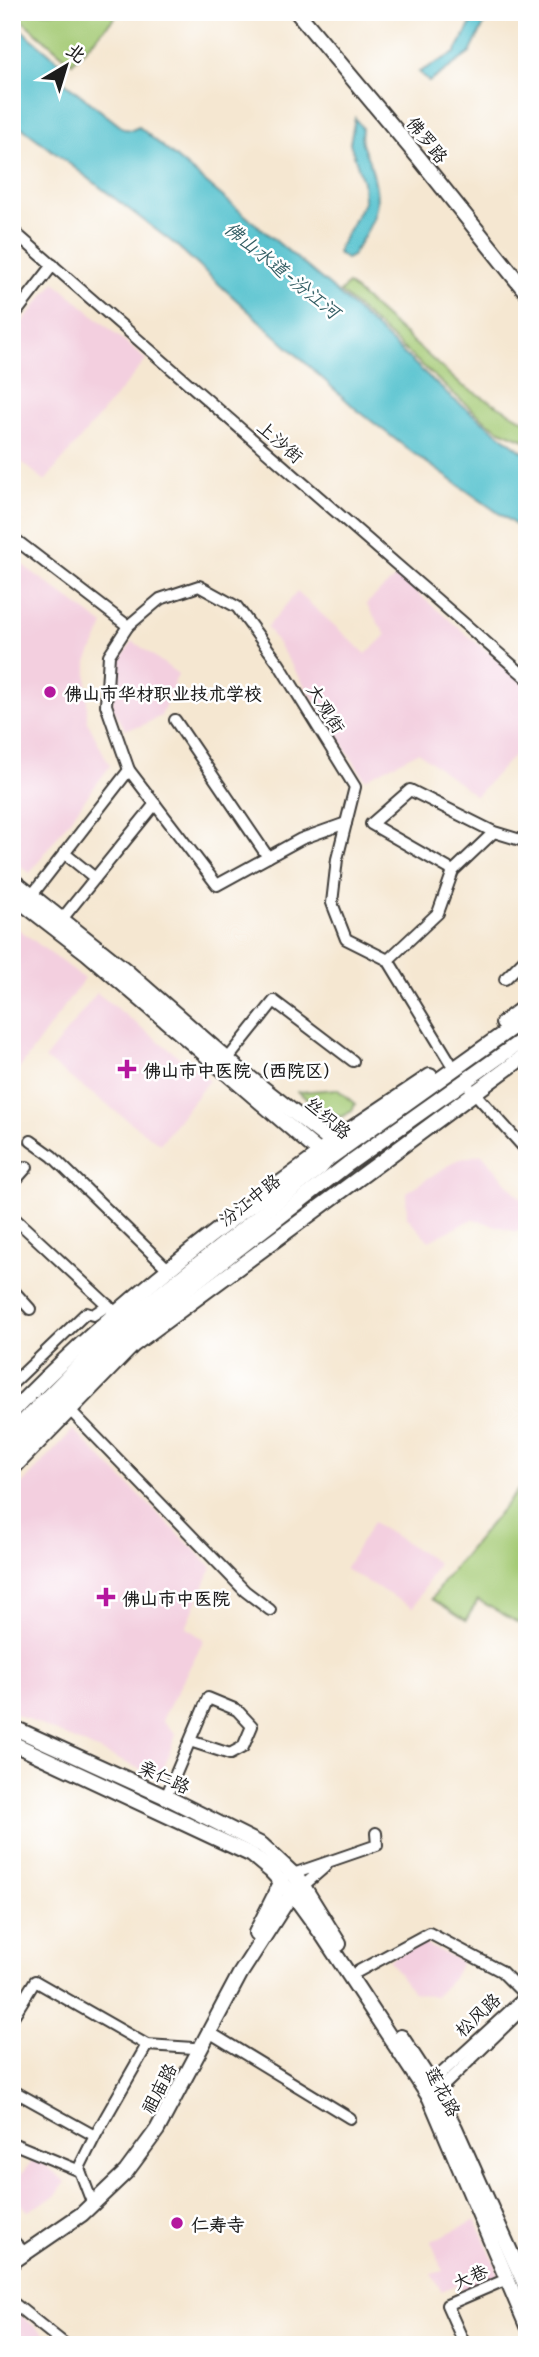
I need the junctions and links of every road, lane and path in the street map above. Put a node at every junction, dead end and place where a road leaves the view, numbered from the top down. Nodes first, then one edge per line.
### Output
1 (297, 12) edge
2 (12, 230) edge
3 (53, 265) junction
4 (527, 293) edge
5 (12, 318) edge
6 (12, 537) edge
7 (128, 626) junction
8 (527, 678) edge
9 (175, 720) dead end
10 (129, 770) junction
11 (155, 804) junction
12 (346, 823) junction
13 (494, 832) junction
14 (527, 842) edge
15 (64, 853) junction
16 (268, 858) junction
17 (453, 871) junction
18 (95, 878) junction
19 (12, 880) edge
20 (12, 895) edge
21 (32, 895) junction
22 (62, 919) junction
23 (527, 957) edge
24 (388, 960) junction
25 (505, 979) dead end
26 (527, 1005) edge
27 (527, 1017) edge
28 (527, 1037) edge
29 (527, 1054) edge
30 (227, 1060) junction
31 (353, 1061) dead end
32 (450, 1062) junction
33 (469, 1087) junction
34 (31, 1141) dead end
35 (337, 1146) junction
36 (527, 1151) edge
37 (320, 1160) junction
38 (348, 1164) junction
39 (27, 1167) dead end
40 (12, 1184) edge
41 (12, 1216) edge
42 (168, 1269) junction
43 (12, 1289) edge
44 (30, 1309) dead end
45 (112, 1309) junction
46 (12, 1384) edge
47 (69, 1409) junction
48 (12, 1412) edge
49 (12, 1433) edge
50 (12, 1450) edge
51 (12, 1469) edge
52 (270, 1610) dead end
53 (12, 1727) edge
54 (190, 1741) junction
55 (12, 1744) edge
56 (166, 1797) junction
57 (376, 1833) dead end
58 (330, 1862) junction
59 (288, 1877) junction
60 (297, 1890) junction
61 (357, 1972) junction
62 (526, 1998) edge
63 (12, 2018) edge
64 (209, 2032) junction
65 (147, 2045) junction
66 (194, 2048) junction
67 (12, 2090) edge
68 (430, 2091) junction
69 (350, 2118) dead end
70 (95, 2136) junction
71 (12, 2143) edge
72 (80, 2171) junction
73 (90, 2197) junction
74 (15, 2247) edge
75 (12, 2262) edge
76 (507, 2279) junction
77 (527, 2288) edge
78 (12, 2302) edge
79 (527, 2326) edge
80 (66, 2345) edge
81 (466, 2345) edge

1 - 4 main road, 佛罗路
2 - 3 street, 上沙街
3 - 5 street
3 - 8 street, 上沙街
6 - 7 street
7 - 10 street, 大观街
7 - 12 street, 大观街
9 - 16 street
10 - 11 street, 大观街
10 - 15 street
11 - 16 street, 大观街
11 - 18 street
12 - 16 street
12 - 24 street, 大观街
13 - 14 street
13 - 17 street
13 - 17 street
15 - 18 street
15 - 21 street
17 - 24 street
18 - 22 street
19 - 21 main road, 丝织路
20 - 37 main road
21 - 22 main road, 丝织路
22 - 30 main road, 丝织路
23 - 25 street
24 - 32 street
26 - 32 main road
27 - 35 main road, 汾江中路
28 - 33 main road, 汾江中路
29 - 33 main road
30 - 31 street
30 - 35 main road, 丝织路
32 - 35 main road
33 - 36 street
33 - 38 main road, 汾江中路
33 - 47 main road
34 - 42 street
35 - 37 main road, 汾江中路
35 - 38 main road, 丝织路
37 - 38 main road, 丝织路
37 - 42 main road
37 - 49 main road, 汾江中路
38 - 50 main road, 汾江中路
39 - 40 street
41 - 45 street
42 - 45 main road
43 - 44 street
45 - 46 street
45 - 48 main road
47 - 51 main road
47 - 52 street
53 - 56 main road, 亲仁路
54 - 54 street
54 - 56 street
55 - 59 main road, 亲仁路
56 - 59 main road, 亲仁路
57 - 58 street
58 - 59 street
58 - 60 street
59 - 60 main road
59 - 66 main road, 祖庙路
60 - 61 main road, 莲花路
60 - 64 main road, 祖庙路
60 - 68 main road, 莲花路
61 - 62 street
61 - 68 main road, 莲花路
62 - 68 street, 松风路
63 - 65 street
64 - 69 street
64 - 75 main road, 祖庙路
65 - 66 street
65 - 70 street
66 - 73 main road, 祖庙路
67 - 70 street
68 - 76 main road, 莲花路
68 - 77 main road, 莲花路
70 - 72 street
71 - 72 street
72 - 73 street
73 - 74 main road, 祖庙路
76 - 79 main road, 莲花路
76 - 81 street, 大巷
78 - 80 street

